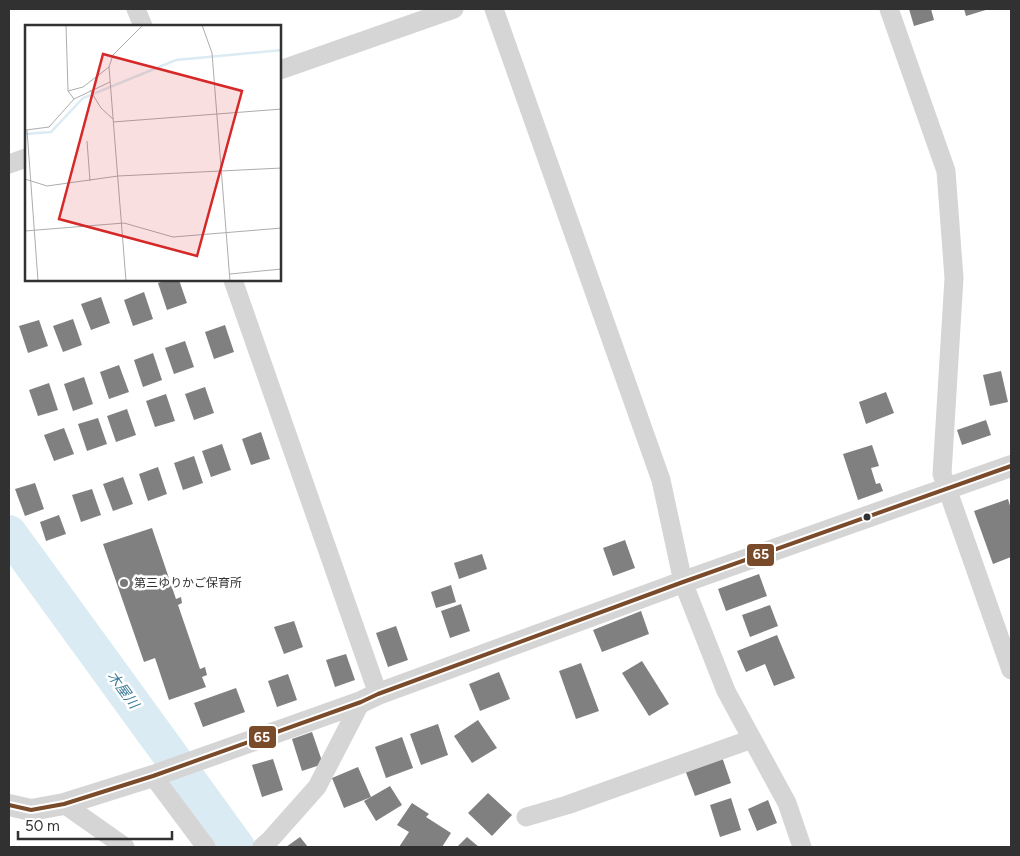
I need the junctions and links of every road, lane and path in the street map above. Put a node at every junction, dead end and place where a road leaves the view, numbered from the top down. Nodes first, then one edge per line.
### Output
1 (136, 9) edge
2 (454, 9) edge
3 (494, 9) edge
4 (889, 9) edge
5 (143, 25) edge
6 (281, 70) edge
7 (25, 158) edge
8 (9, 164) edge
9 (233, 281) edge
10 (1011, 466) edge
11 (947, 490) junction
12 (683, 582) junction
13 (1011, 670) edge
14 (370, 698) junction
15 (752, 739) junction
16 (153, 776) junction
17 (64, 804) junction
18 (9, 805) edge
19 (526, 816) dead end
20 (266, 844) edge
21 (125, 847) edge
22 (206, 847) edge
23 (802, 847) edge

1 - 5 street
2 - 6 street
3 - 12 street
4 - 11 street
7 - 8 street
9 - 14 street
10 - 11 street
11 - 12 street
11 - 13 street
12 - 14 street
12 - 15 street
14 - 16 street
14 - 20 street
15 - 19 street
15 - 23 street
16 - 17 street
16 - 22 street
17 - 18 street
17 - 21 street

